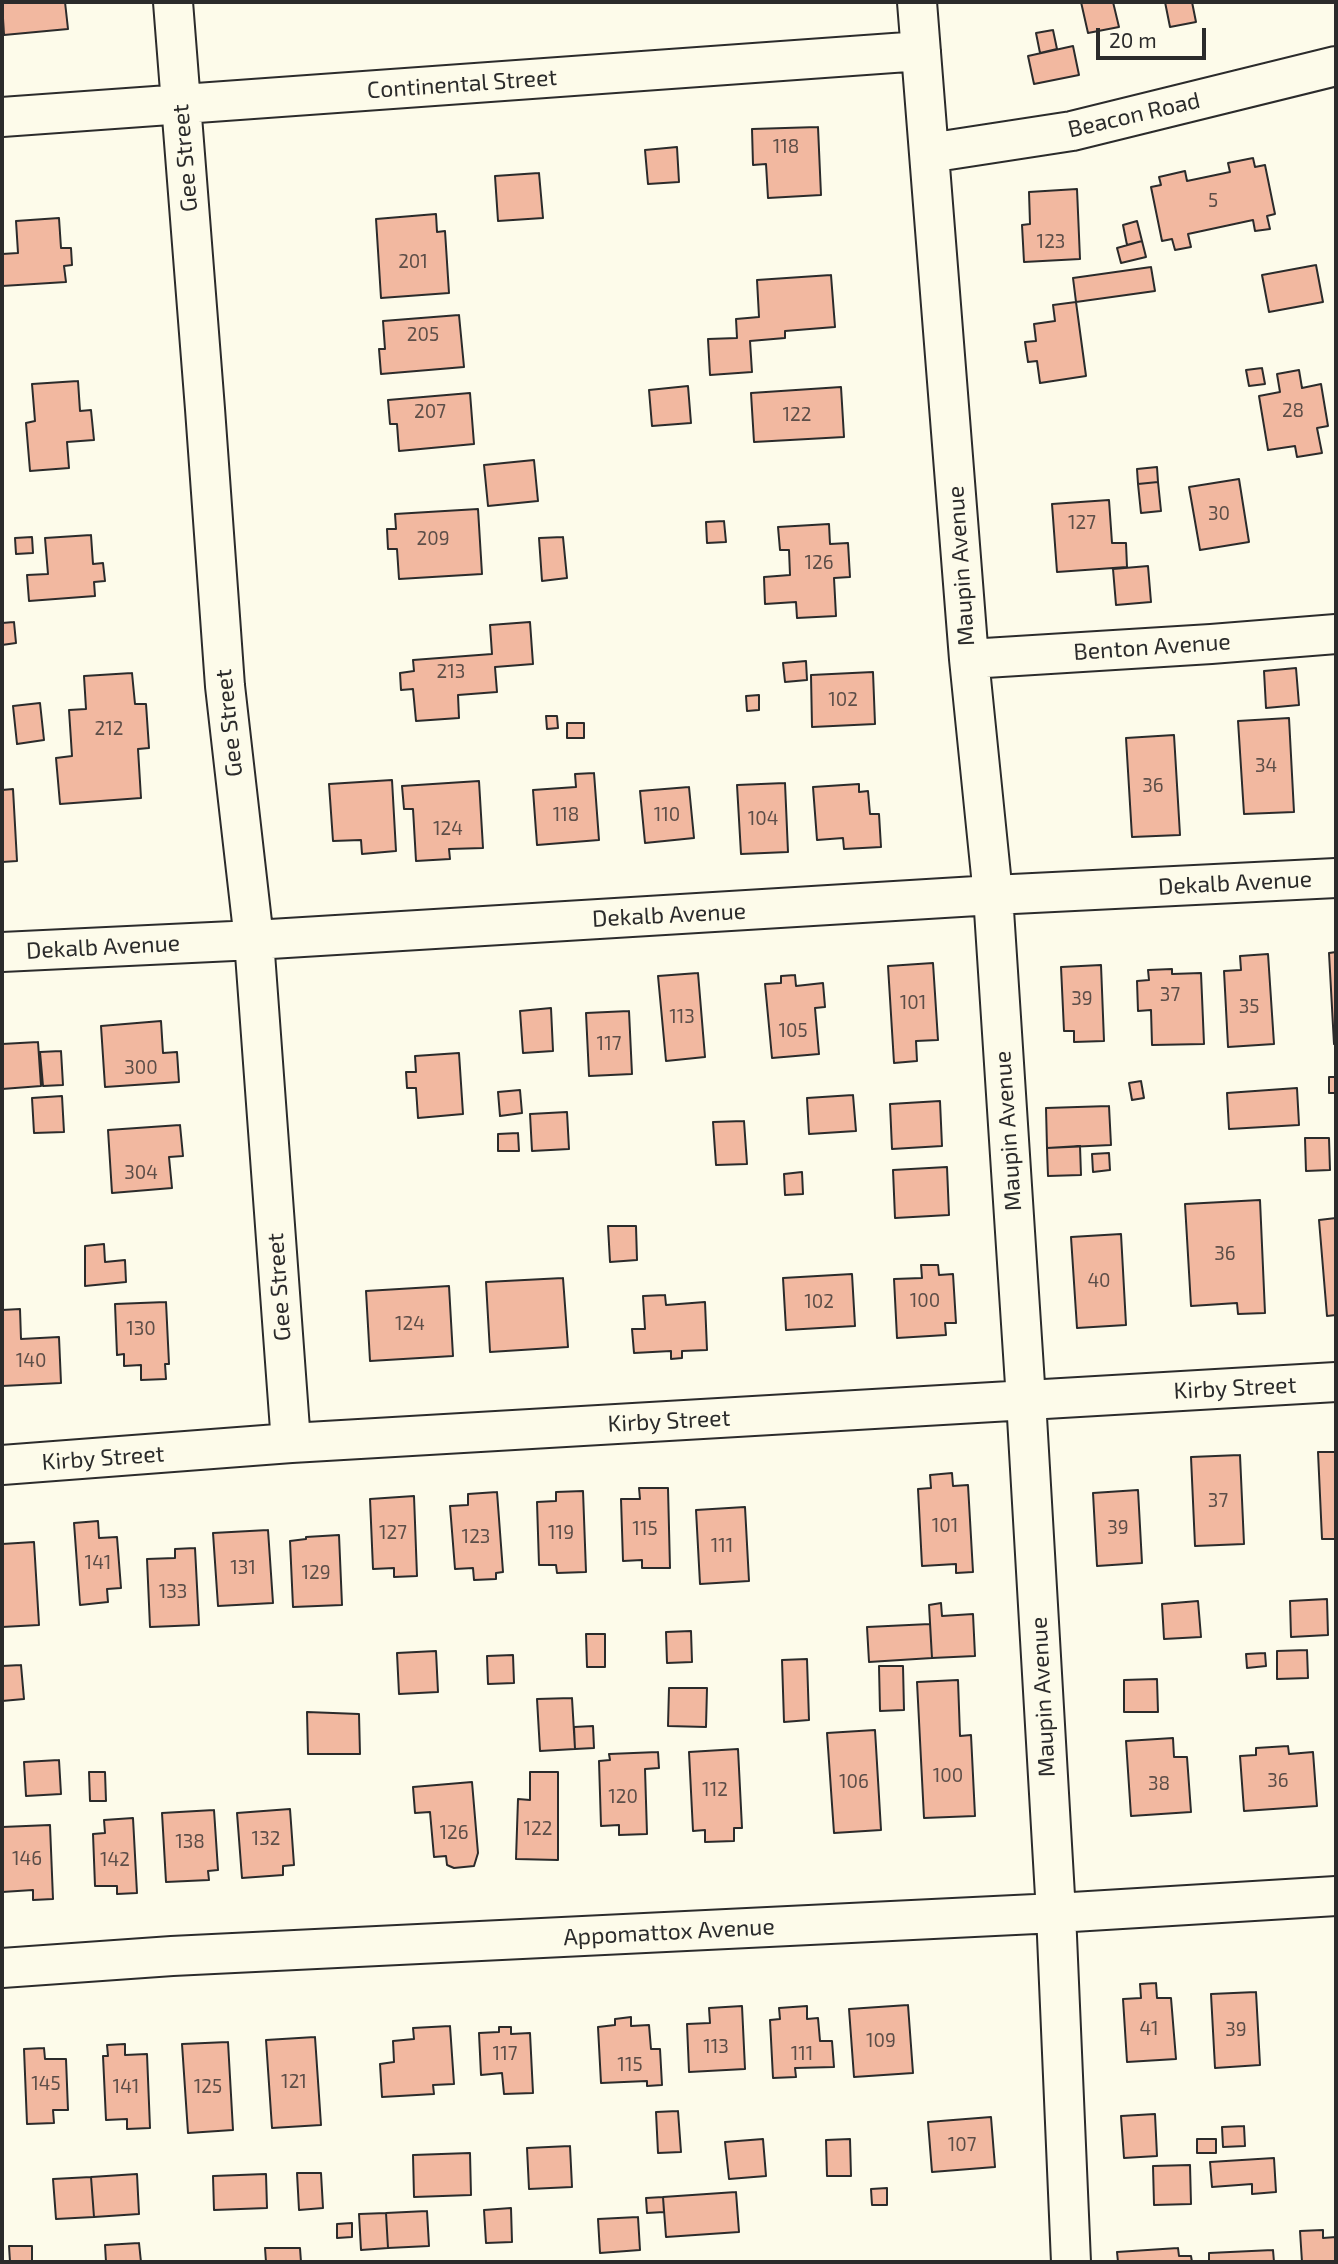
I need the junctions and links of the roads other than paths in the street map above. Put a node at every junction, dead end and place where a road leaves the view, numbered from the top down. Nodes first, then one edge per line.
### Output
1 (173, 2) edge
2 (917, 2) edge
3 (921, 51) junction
4 (1336, 66) edge
5 (181, 105) junction
6 (2, 117) edge
7 (929, 153) junction
8 (1336, 634) edge
9 (968, 659) junction
10 (1336, 878) edge
11 (993, 895) junction
12 (254, 940) junction
13 (2, 952) edge
14 (1336, 1382) edge
15 (1026, 1400) junction
16 (291, 1443) junction
17 (2, 1465) edge
18 (1336, 1896) edge
19 (1056, 1913) junction
20 (2, 1968) edge
21 (1071, 2262) edge

1 - 5 street, Gee Street
2 - 3 street, Maupin Avenue
3 - 5 street, Continental Street
3 - 7 street, Maupin Avenue
4 - 7 street, Beacon Road
5 - 6 street, Continental Street
5 - 12 street, Gee Street
7 - 9 street, Maupin Avenue
8 - 9 street, Benton Avenue
9 - 11 street, Maupin Avenue
10 - 11 street, Dekalb Avenue
11 - 12 street, Dekalb Avenue
11 - 15 street, Maupin Avenue
12 - 13 street, Dekalb Avenue
12 - 16 street, Gee Street
14 - 15 street, Kirby Street
15 - 16 street, Kirby Street
15 - 19 street, Maupin Avenue
16 - 17 street, Kirby Street
18 - 19 street, Appomattox Avenue
19 - 20 street, Appomattox Avenue
19 - 21 street, Maupin Avenue

